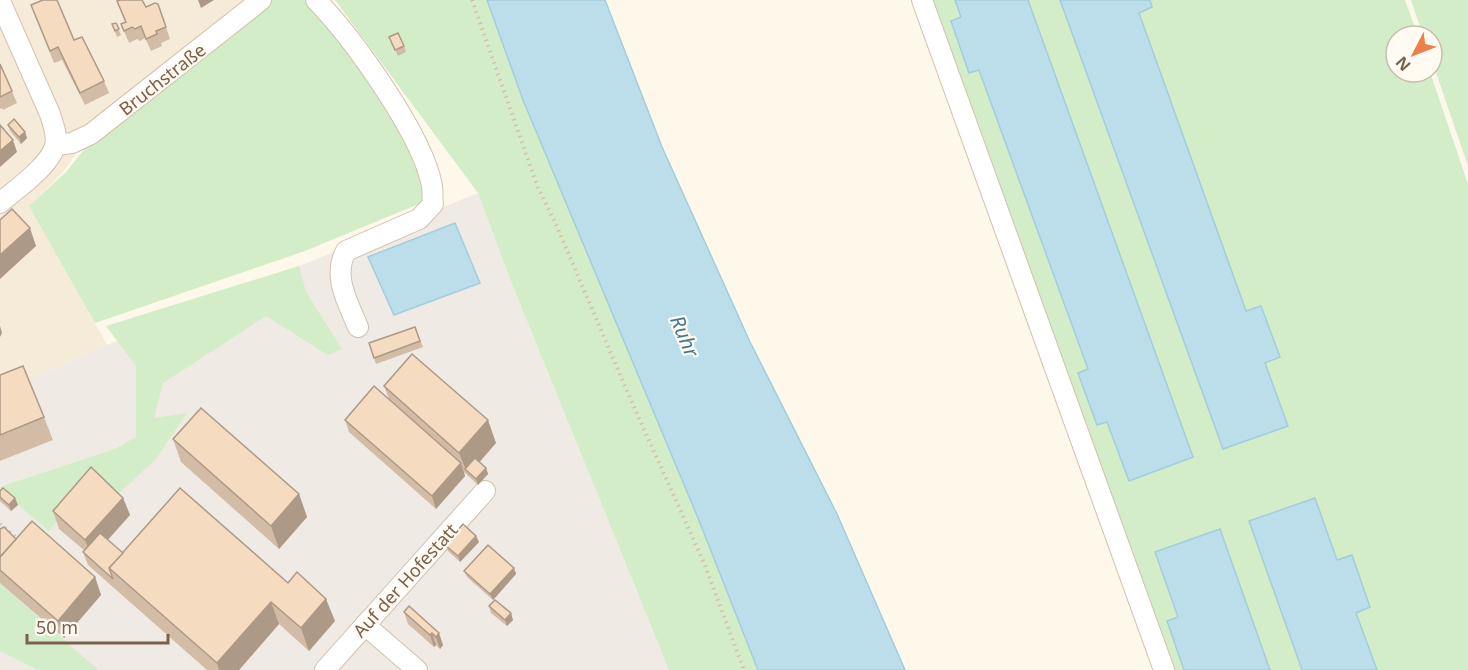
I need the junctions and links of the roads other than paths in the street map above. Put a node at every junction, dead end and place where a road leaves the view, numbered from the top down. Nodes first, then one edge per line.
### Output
1 (261, 0) edge
2 (316, 0) edge
3 (922, 0) edge
4 (0, 1) edge
5 (56, 145) junction
6 (0, 203) edge
7 (358, 327) dead end
8 (485, 491) dead end
9 (364, 625) junction
10 (325, 670) edge
11 (417, 670) edge
12 (1164, 670) edge

1 - 5 street, Bruchstraße
2 - 7 street
3 - 12 street
4 - 5 street
5 - 6 street
8 - 9 street, Auf der Hofestatt
9 - 10 street, Auf der Hofestatt
9 - 11 street

